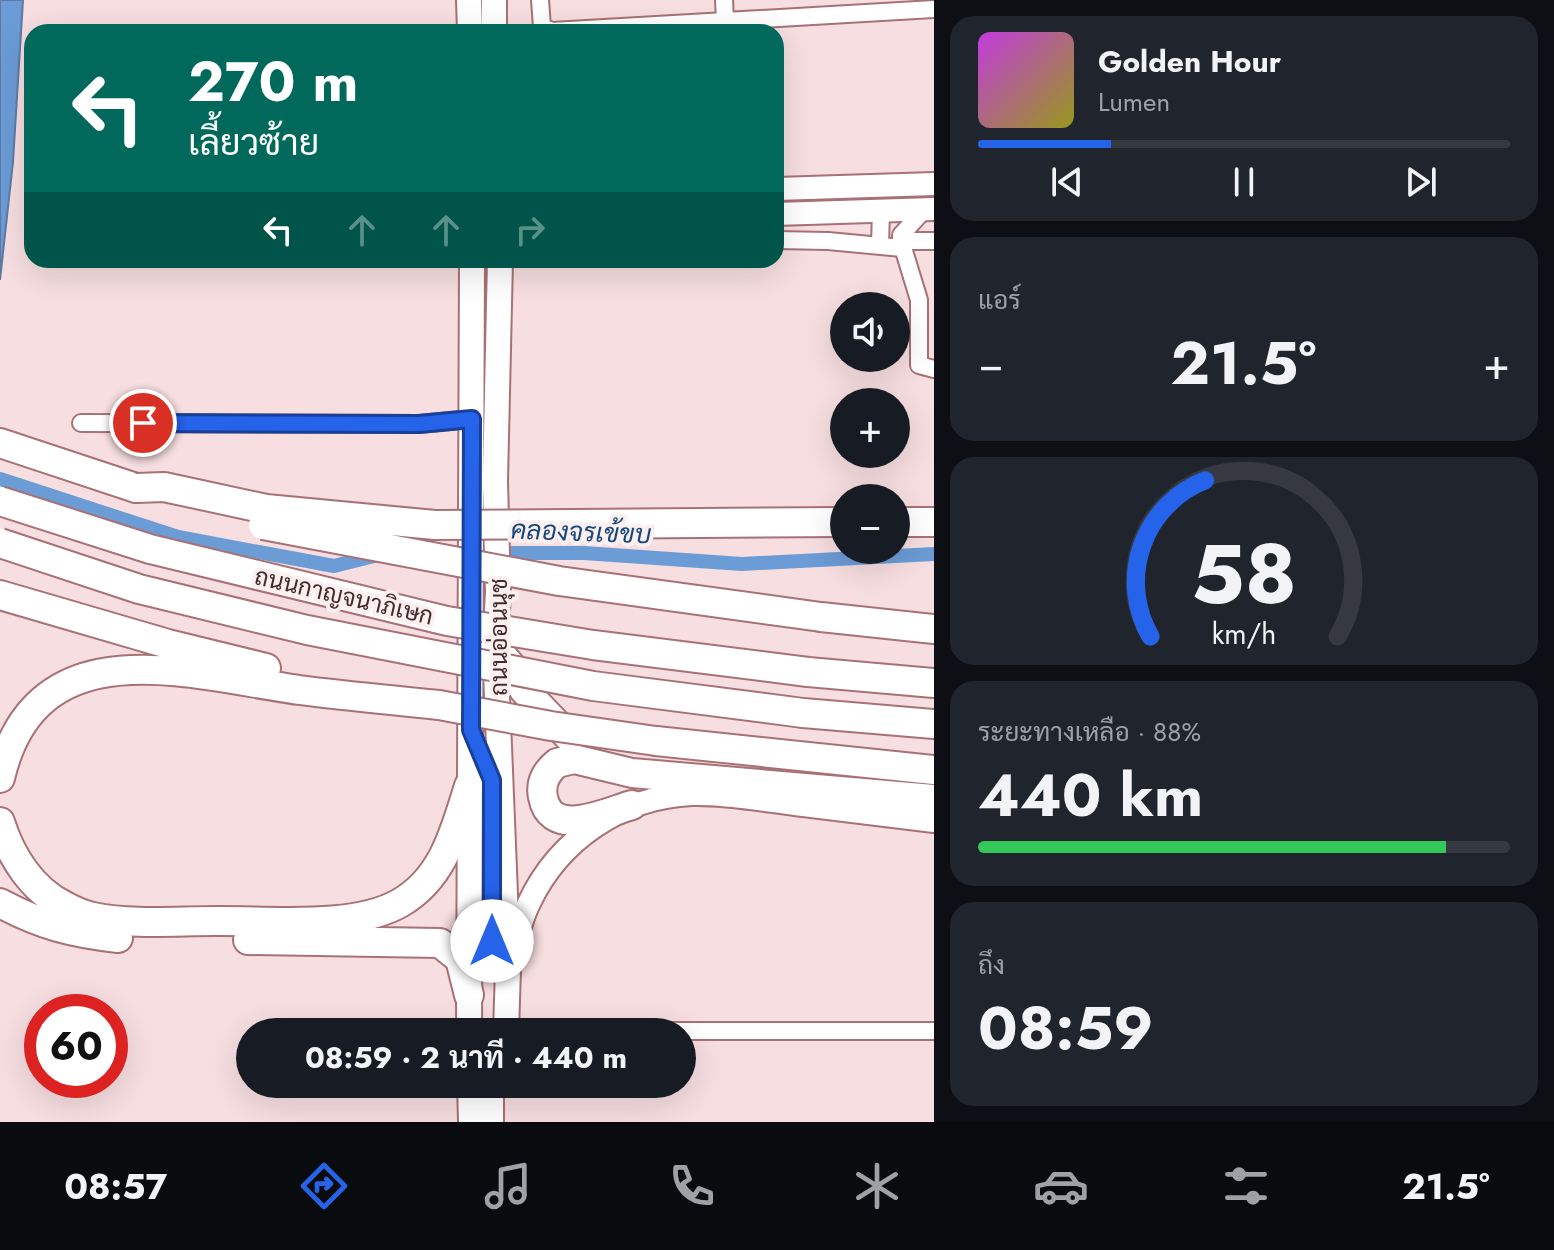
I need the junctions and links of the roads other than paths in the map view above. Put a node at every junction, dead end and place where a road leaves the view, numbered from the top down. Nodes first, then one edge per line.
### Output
1 (469, 0) edge
2 (494, 0) edge
3 (540, 0) edge
4 (724, 0) edge
5 (906, 5) edge
6 (934, 9) edge
7 (725, 20) junction
8 (470, 24) edge
9 (494, 24) edge
10 (542, 24) edge
11 (662, 24) edge
12 (934, 184) edge
13 (784, 189) edge
14 (929, 210) edge
15 (881, 211) junction
16 (784, 214) edge
17 (784, 240) edge
18 (934, 241) edge
19 (880, 245) junction
20 (902, 245) junction
21 (472, 268) edge
22 (504, 268) edge
23 (934, 369) edge
24 (472, 419) junction
25 (81, 423) dead end
26 (0, 443) edge
27 (484, 482) junction
28 (136, 488) junction
29 (0, 501) edge
30 (830, 522) edge
31 (910, 522) edge
32 (934, 522) edge
33 (0, 543) edge
34 (0, 595) edge
35 (934, 629) edge
36 (495, 647) junction
37 (934, 683) edge
38 (439, 705) junction
39 (934, 724) edge
40 (498, 725) junction
41 (613, 769) junction
42 (934, 770) edge
43 (0, 778) edge
44 (481, 783) junction
45 (934, 799) edge
46 (632, 805) junction
47 (934, 821) edge
48 (0, 822) edge
49 (0, 903) edge
50 (84, 925) junction
51 (508, 969) junction
52 (469, 995) junction
53 (469, 1018) edge
54 (500, 1018) edge
55 (503, 1018) edge
56 (934, 1031) edge
57 (696, 1032) edge
58 (470, 1098) edge
59 (491, 1098) edge
60 (506, 1098) edge
61 (471, 1122) edge
62 (491, 1122) edge
63 (506, 1122) edge

1 - 8 main road
2 - 9 main road
3 - 10 street
4 - 7 street
5 - 6 street
5 - 7 street
7 - 11 street
12 - 13 main road
14 - 15 main road
14 - 20 street
15 - 16 main road
15 - 19 street
17 - 19 street
18 - 20 street
19 - 20 street
20 - 23 street
21 - 24 main road, ถนนอ่อนนุช
22 - 27 main road, ถนนอ่อนนุช
24 - 25 street
24 - 27 main road, ถนนอ่อนนุช
26 - 28 highway
27 - 36 main road, ถนนอ่อนนุช, bridge
27 - 44 main road, ถนนอ่อนนุช, bridge
28 - 30 highway, bridge
28 - 35 highway, bridge
29 - 37 highway, ถนนกาญจนาภิเษก, bridge
31 - 32 highway
33 - 39 highway, ถนนกาญจนาภิเษก, bridge
34 - 38 highway
36 - 40 main road, ถนนอ่อนนุช
36 - 41 highway
38 - 42 highway, bridge
38 - 43 highway
40 - 44 main road, ถนนอ่อนนุช
40 - 51 main road, ถนนอ่อนนุช
41 - 45 highway
41 - 46 highway
44 - 50 highway
44 - 52 main road, ถนนอ่อนนุช
44 - 54 main road, ถนนอ่อนนุช
46 - 47 main road
46 - 51 main road
48 - 50 highway
49 - 50 highway
50 - 52 highway
51 - 55 main road, ถนนอ่อนนุช
52 - 53 main road, ถนนอ่อนนุช
56 - 57 street
58 - 61 main road
59 - 62 main road
60 - 63 main road

